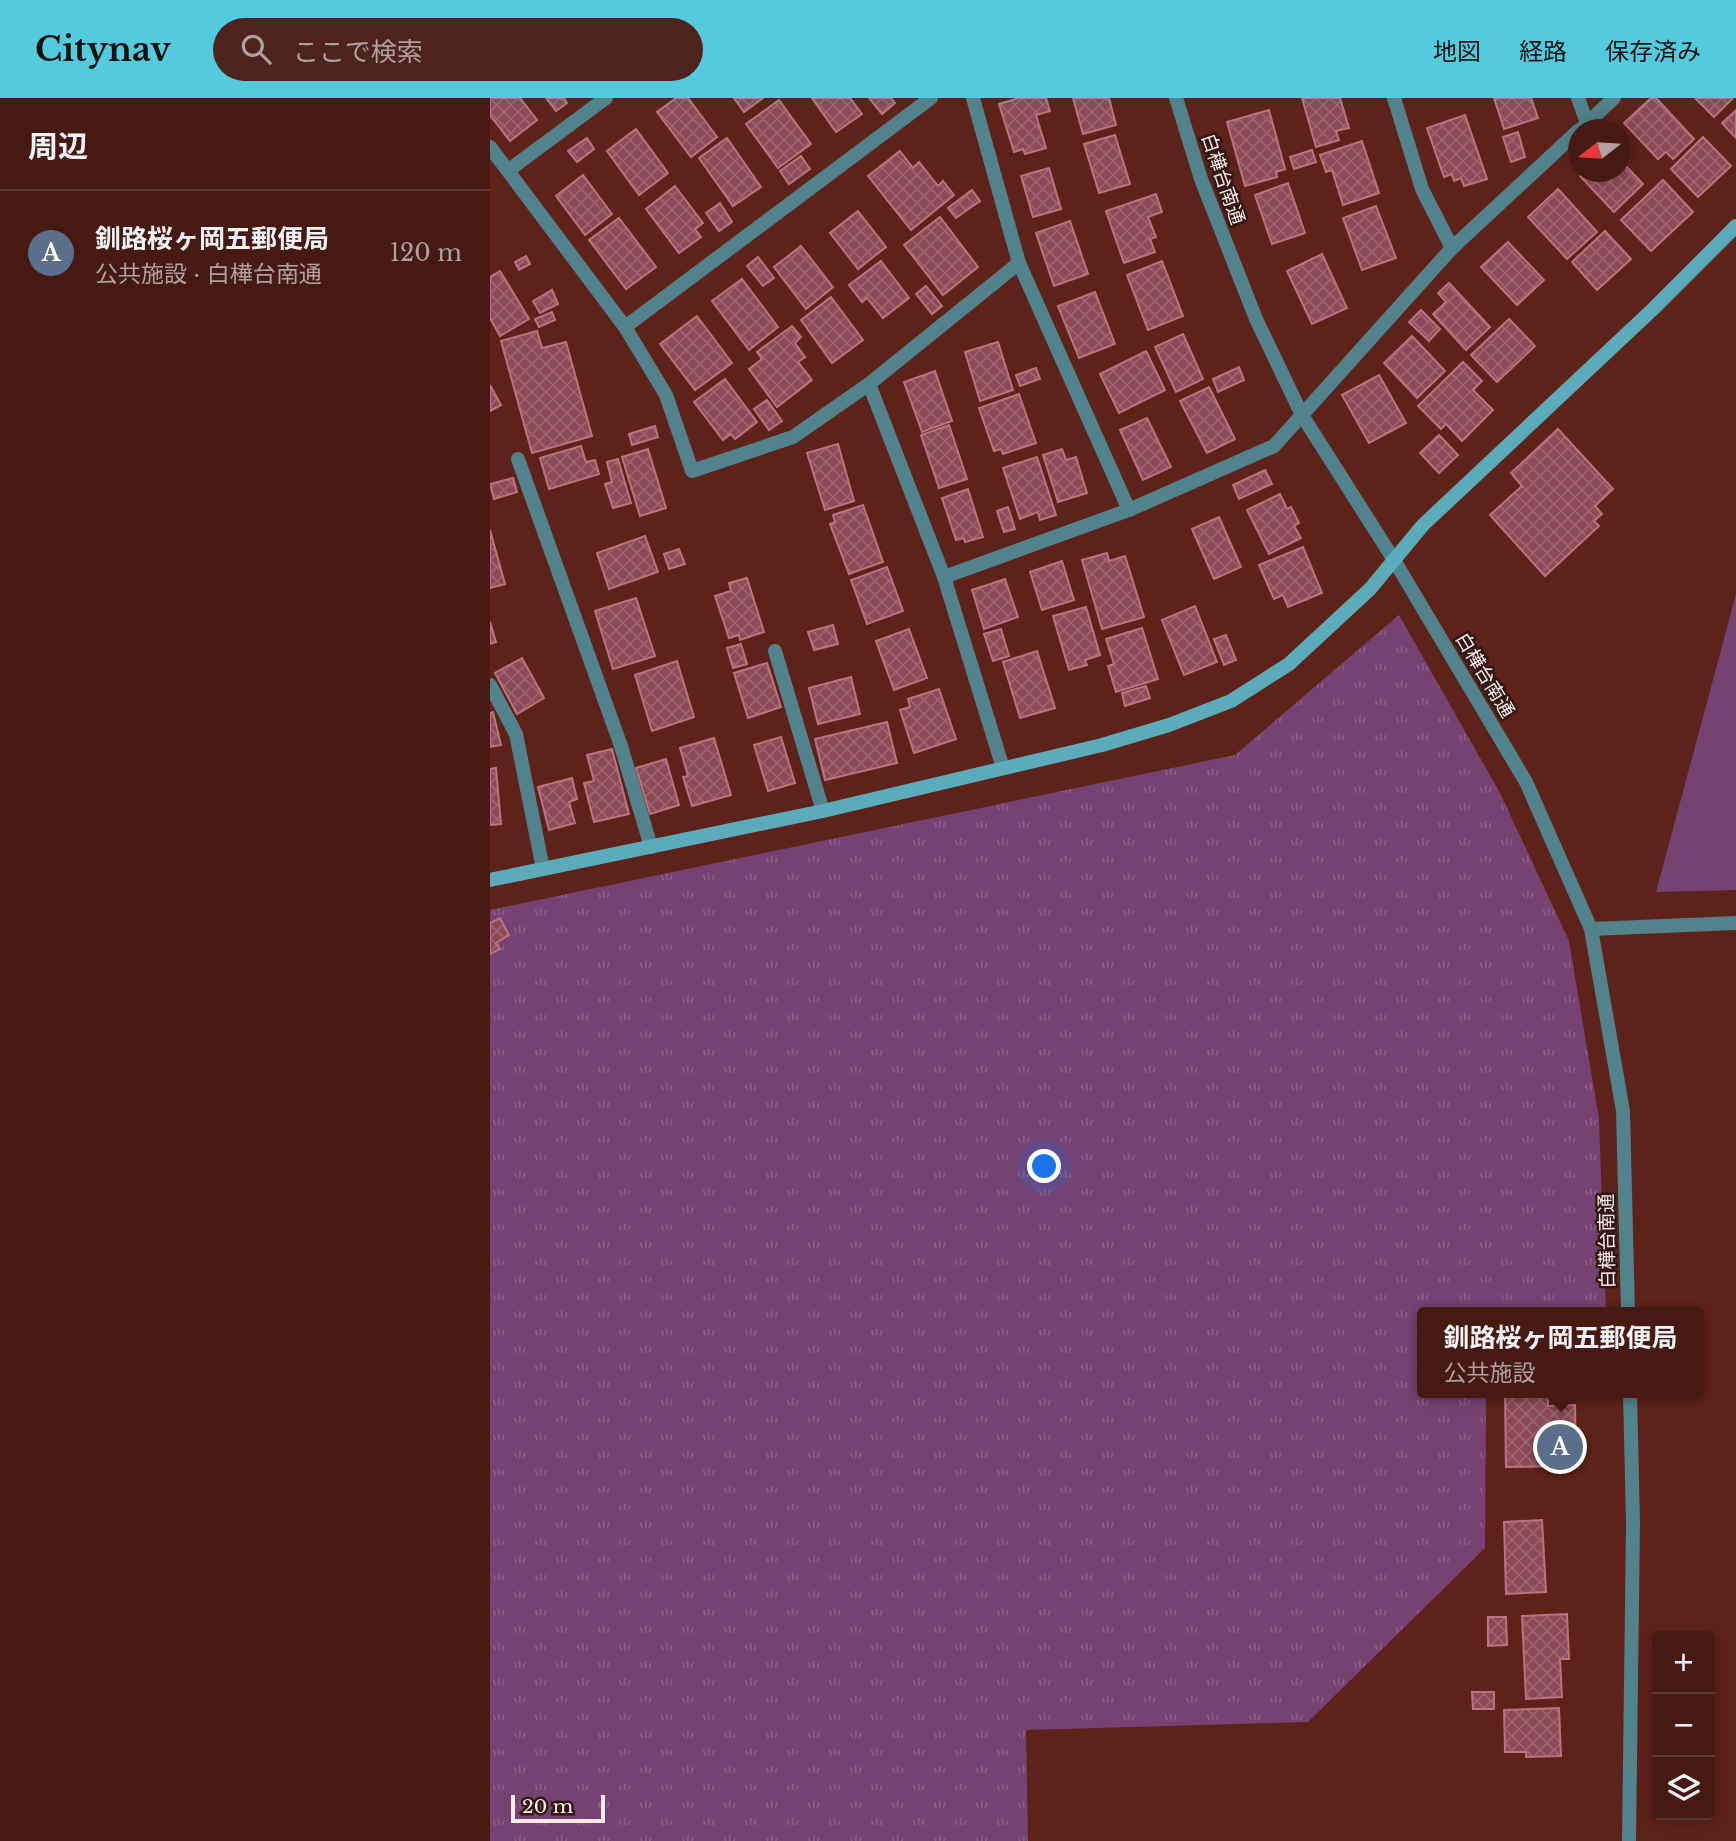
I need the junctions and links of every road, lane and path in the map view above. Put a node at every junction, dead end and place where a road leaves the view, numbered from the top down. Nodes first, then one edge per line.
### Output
1 (606, 98) edge
2 (931, 98) edge
3 (973, 98) edge
4 (1176, 98) edge
5 (1394, 98) edge
6 (1578, 98) edge
7 (1614, 98) edge
8 (1581, 119) edge
9 (1592, 119) edge
10 (1568, 141) edge
11 (490, 147) edge
12 (509, 170) junction
13 (1736, 226) edge
14 (1452, 248) junction
15 (1019, 263) junction
16 (625, 327) junction
17 (869, 384) junction
18 (1302, 415) junction
19 (518, 459) dead end
20 (1129, 510) junction
21 (1394, 560) junction
22 (943, 577) junction
23 (775, 651) dead end
24 (490, 685) edge
25 (1003, 768) junction
26 (823, 811) junction
27 (650, 847) junction
28 (543, 869) junction
29 (490, 880) edge
30 (1736, 923) edge
31 (1591, 929) junction
32 (1628, 1307) edge
33 (1630, 1398) edge
34 (1629, 1841) edge

1 - 12 street
2 - 16 street
3 - 15 street
4 - 18 street, 白樺台南通
5 - 14 street
6 - 8 street
7 - 9 street
10 - 14 street
11 - 12 street
12 - 16 street
13 - 21 street
14 - 18 street
15 - 17 street
15 - 20 street
16 - 17 street
17 - 22 street
18 - 20 street
18 - 21 street, 白樺台南通
19 - 27 street
20 - 22 street
21 - 25 street
21 - 31 street, 白樺台南通
22 - 25 street
23 - 26 street
24 - 28 street
25 - 26 street
26 - 27 street
27 - 28 street
28 - 29 street
30 - 31 street
31 - 32 street, 白樺台南通
33 - 34 street

